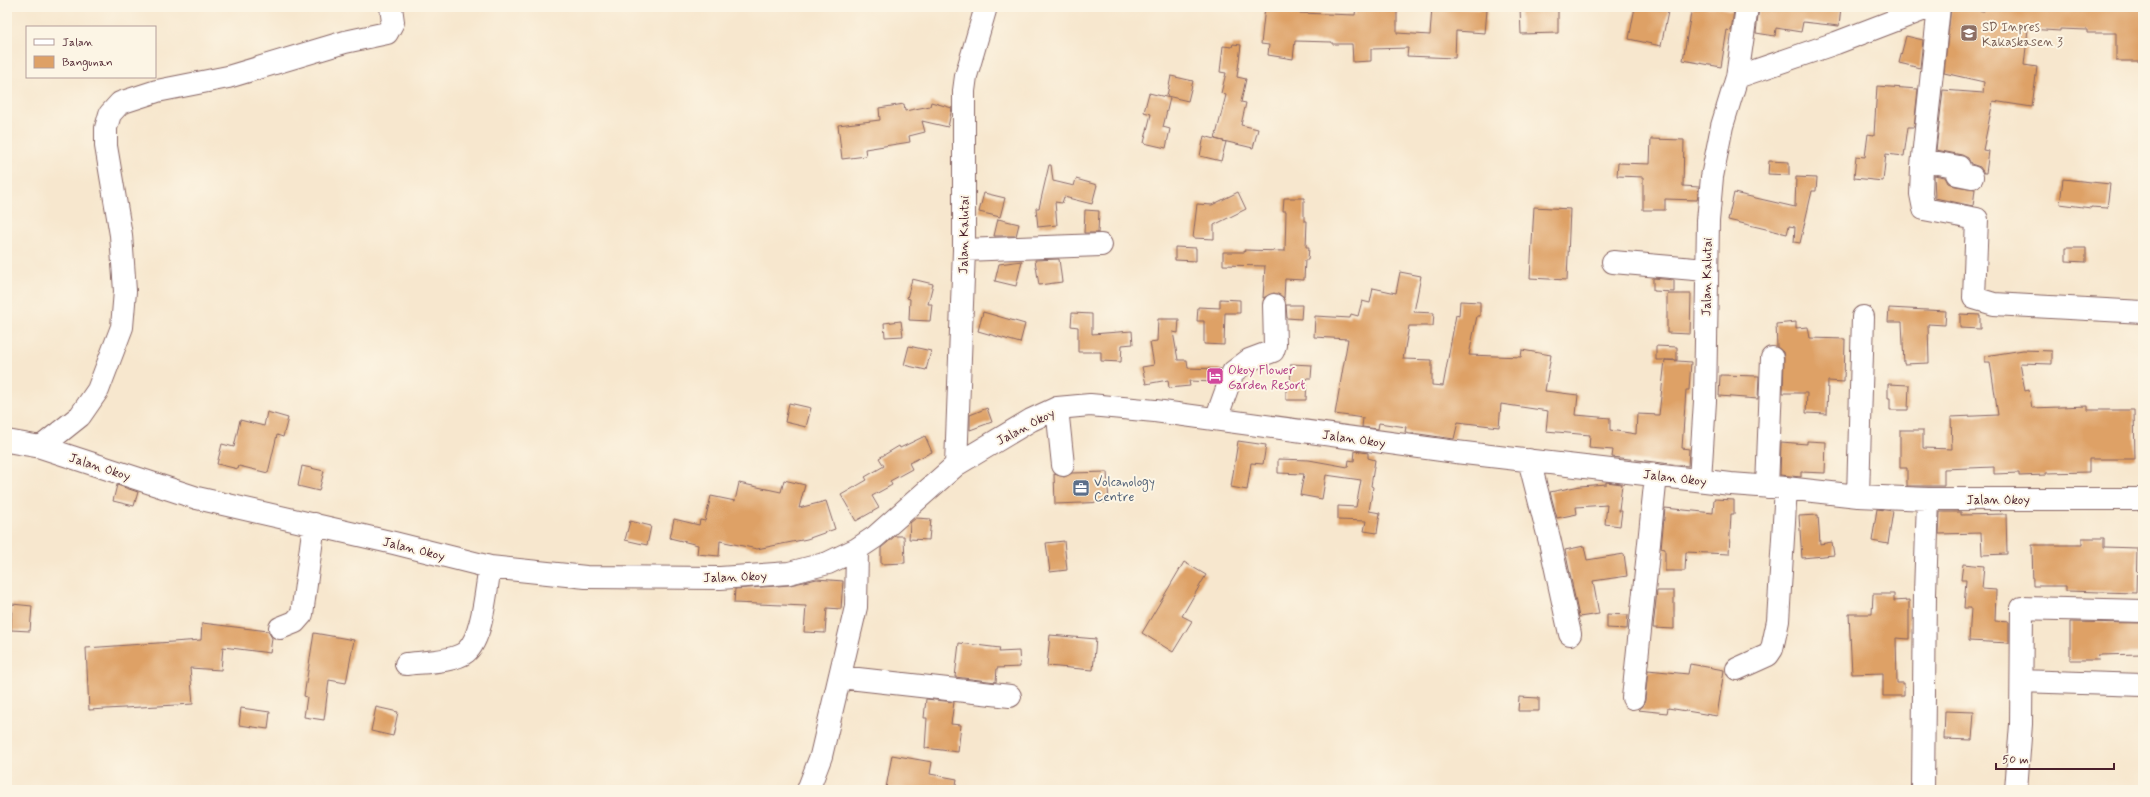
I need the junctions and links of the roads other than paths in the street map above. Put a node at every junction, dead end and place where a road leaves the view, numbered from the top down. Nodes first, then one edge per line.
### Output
1 (391, 7) edge
2 (986, 7) edge
3 (1747, 7) edge
4 (1930, 7) edge
5 (1939, 7) edge
6 (1737, 77) junction
7 (1923, 160) junction
8 (1972, 177) dead end
9 (1101, 245) dead end
10 (964, 250) junction
11 (1613, 262) dead end
12 (1706, 270) junction
13 (1274, 305) dead end
14 (2143, 312) edge
15 (1863, 317) dead end
16 (1772, 358) dead end
17 (1057, 408) junction
18 (1216, 419) junction
19 (7, 441) edge
20 (41, 447) junction
21 (1529, 460) junction
22 (956, 465) junction
23 (1063, 465) dead end
24 (1656, 475) junction
25 (1700, 480) junction
26 (1777, 487) junction
27 (1858, 496) junction
28 (1928, 499) junction
29 (2143, 499) edge
30 (314, 524) junction
31 (857, 549) junction
32 (490, 567) junction
33 (2143, 611) edge
34 (280, 628) dead end
35 (1570, 634) dead end
36 (406, 664) dead end
37 (1737, 669) dead end
38 (840, 678) junction
39 (2022, 681) junction
40 (2143, 685) edge
41 (1010, 696) dead end
42 (1633, 698) dead end
43 (808, 790) edge
44 (1923, 790) edge
45 (2016, 790) edge

1 - 20 street
2 - 10 street, Jalan Kalutai
3 - 6 street, Jalan Kalutai
4 - 6 street
5 - 7 street
6 - 12 street, Jalan Kalutai
7 - 8 street
7 - 14 street
9 - 10 street
10 - 22 street, Jalan Kalutai
11 - 12 street
12 - 25 street, Jalan Kalutai
13 - 18 street
15 - 27 street
16 - 26 street
17 - 18 street, Jalan Okoy
17 - 22 street, Jalan Okoy
17 - 23 street
18 - 21 street, Jalan Okoy
19 - 20 street, Jalan Okoy
20 - 30 street, Jalan Okoy
21 - 24 street, Jalan Okoy
21 - 35 street
22 - 31 street, Jalan Okoy
24 - 25 street, Jalan Okoy
24 - 42 street
25 - 26 street, Jalan Okoy
26 - 27 street, Jalan Okoy
26 - 37 street
27 - 28 street, Jalan Okoy
28 - 29 street, Jalan Okoy
28 - 44 street
30 - 32 street, Jalan Okoy
30 - 34 street
31 - 32 street, Jalan Okoy
31 - 38 street
32 - 36 street
33 - 39 street
38 - 41 street
38 - 43 street
39 - 40 street
39 - 45 street

